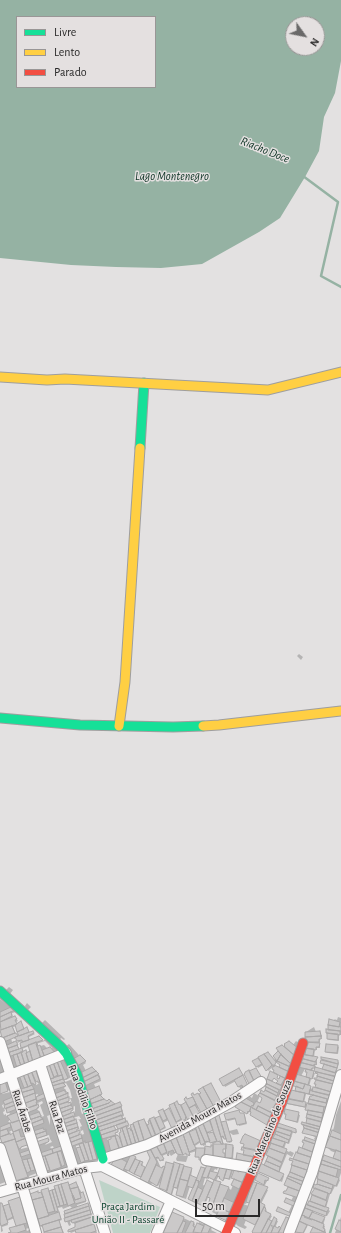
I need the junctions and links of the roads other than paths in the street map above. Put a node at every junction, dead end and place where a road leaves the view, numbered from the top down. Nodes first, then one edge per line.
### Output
1 (341, 372) edge
2 (0, 377) edge
3 (144, 383) junction
4 (341, 711) edge
5 (0, 718) edge
6 (118, 726) junction
7 (0, 991) edge
8 (0, 1042) edge
9 (303, 1043) dead end
10 (66, 1053) junction
11 (40, 1064) junction
12 (11, 1075) junction
13 (341, 1075) edge
14 (0, 1079) edge
15 (261, 1082) dead end
16 (0, 1148) edge
17 (206, 1160) dead end
18 (102, 1163) junction
19 (253, 1168) junction
20 (79, 1169) junction
21 (44, 1179) junction
22 (18, 1187) junction
23 (0, 1192) edge
24 (170, 1201) junction
25 (230, 1232) edge
26 (36, 1233) edge
27 (105, 1233) edge
28 (157, 1233) edge
29 (289, 1233) edge

1 - 3 street
2 - 3 street
3 - 6 street
4 - 6 street
5 - 6 street
7 - 10 street, Rua Odílio Filho
8 - 12 street, Rua Árabe
9 - 19 street, Rua Marcelino de Souza
10 - 11 street
10 - 18 street, Rua Odílio Filho
11 - 12 street
11 - 20 street, Rua Paz
12 - 14 street
12 - 21 street, Rua Árabe
13 - 29 street
15 - 18 street, Avenida Moura Matos
16 - 22 street
17 - 19 street
18 - 20 street, Rua Moura Matos
18 - 24 street
19 - 25 street, Rua Marcelino de Souza
20 - 21 street, Rua Moura Matos
20 - 27 street, Rua Paz
21 - 22 street, Rua Moura Matos
22 - 23 street, Rua Moura Matos
22 - 26 street
24 - 25 street
24 - 28 street

